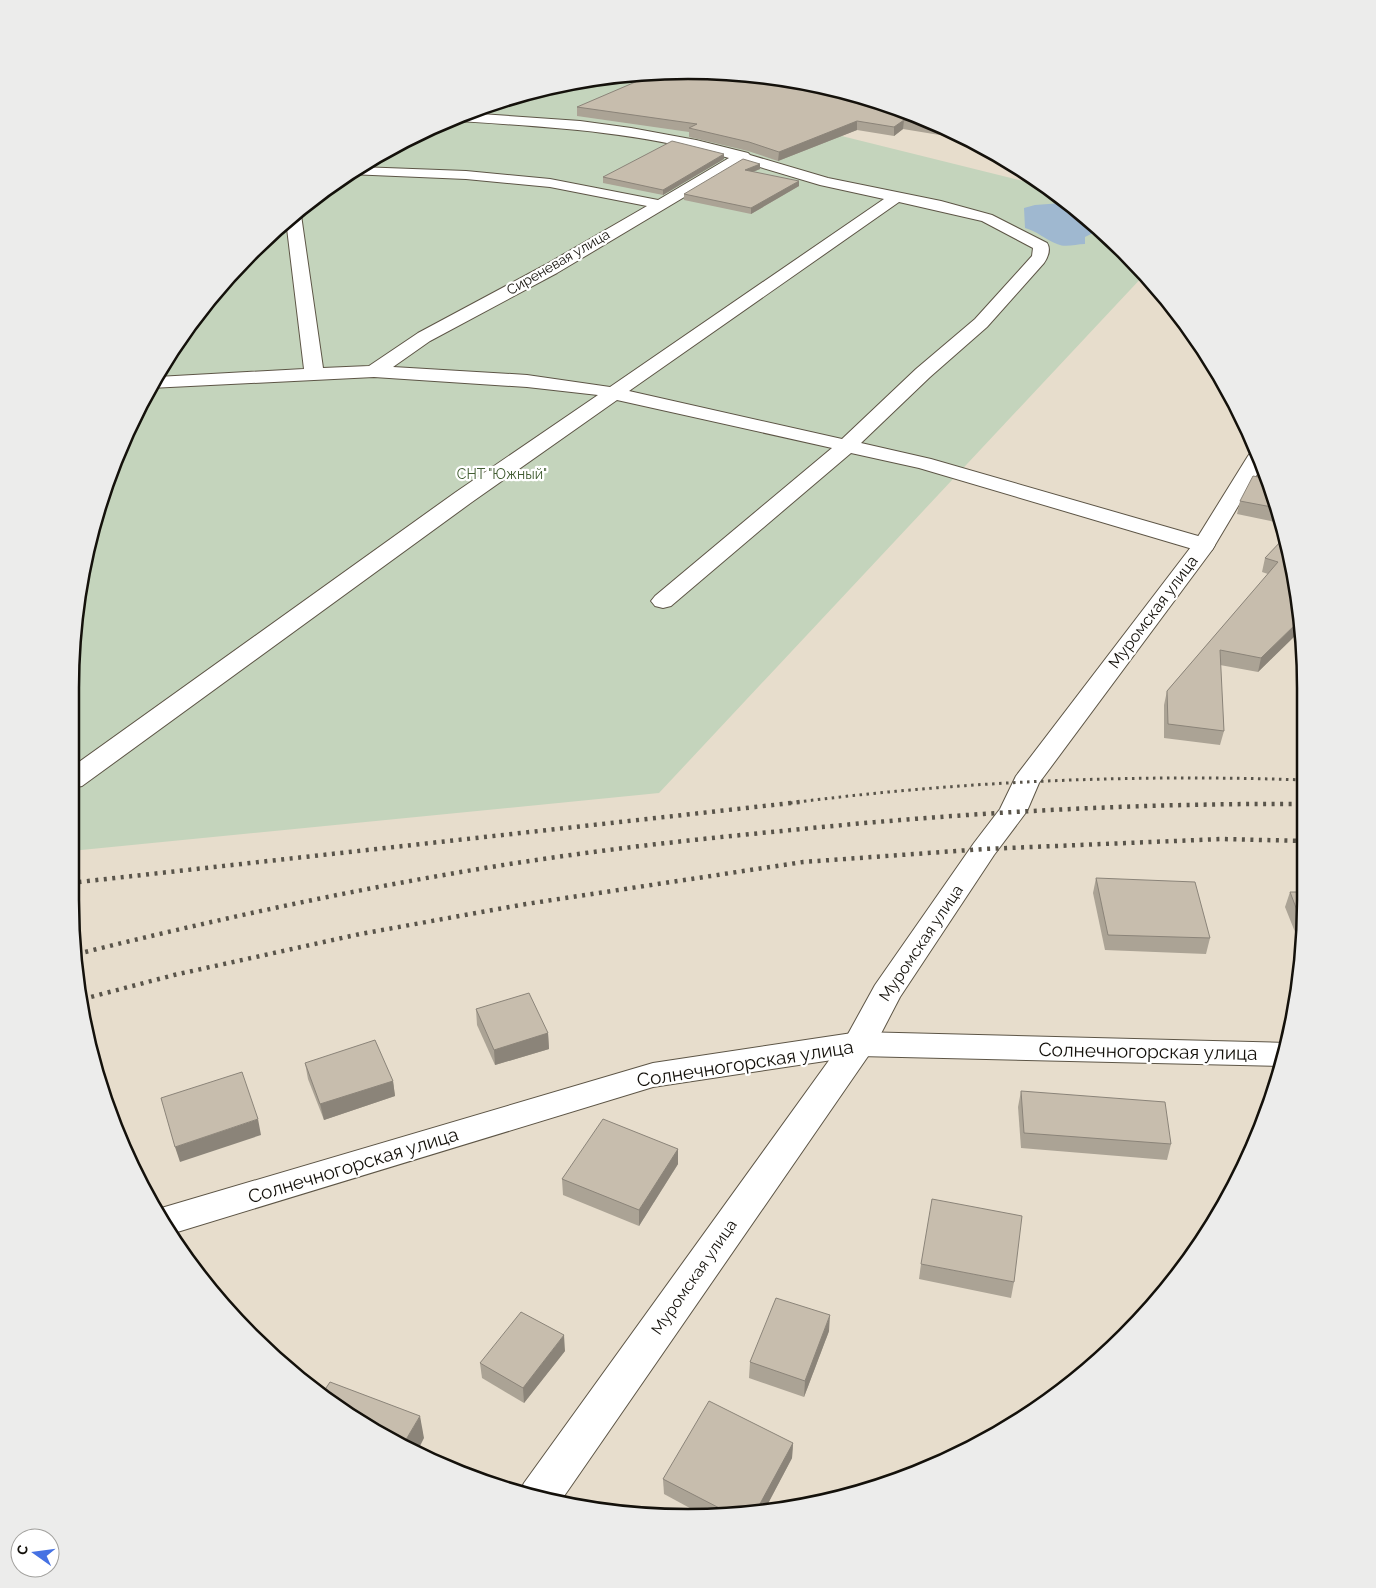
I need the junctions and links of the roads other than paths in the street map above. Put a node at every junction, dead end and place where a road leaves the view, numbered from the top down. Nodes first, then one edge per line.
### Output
1 (475, 117) edge
2 (743, 156) junction
3 (365, 171) edge
4 (896, 197) junction
5 (658, 204) junction
6 (294, 223) edge
7 (374, 371) junction
8 (314, 374) junction
9 (160, 383) edge
10 (613, 394) junction
11 (847, 445) junction
12 (1254, 463) edge
13 (1204, 545) junction
14 (663, 602) dead end
15 (79, 775) edge
16 (859, 1044) junction
17 (1277, 1054) edge
18 (170, 1220) edge
19 (543, 1491) edge

1 - 2 street
2 - 4 street
2 - 5 street, Сиреневая улица
3 - 5 street
4 - 10 street
4 - 11 street
5 - 7 street, Сиреневая улица
6 - 8 street
7 - 8 street
7 - 10 street
8 - 9 street
10 - 11 street
10 - 15 street
11 - 13 street
11 - 14 street
12 - 13 street, Муромская улица
13 - 16 street, Муромская улица
16 - 17 street, Солнечногорская улица
16 - 18 street, Солнечногорская улица
16 - 19 street, Муромская улица

